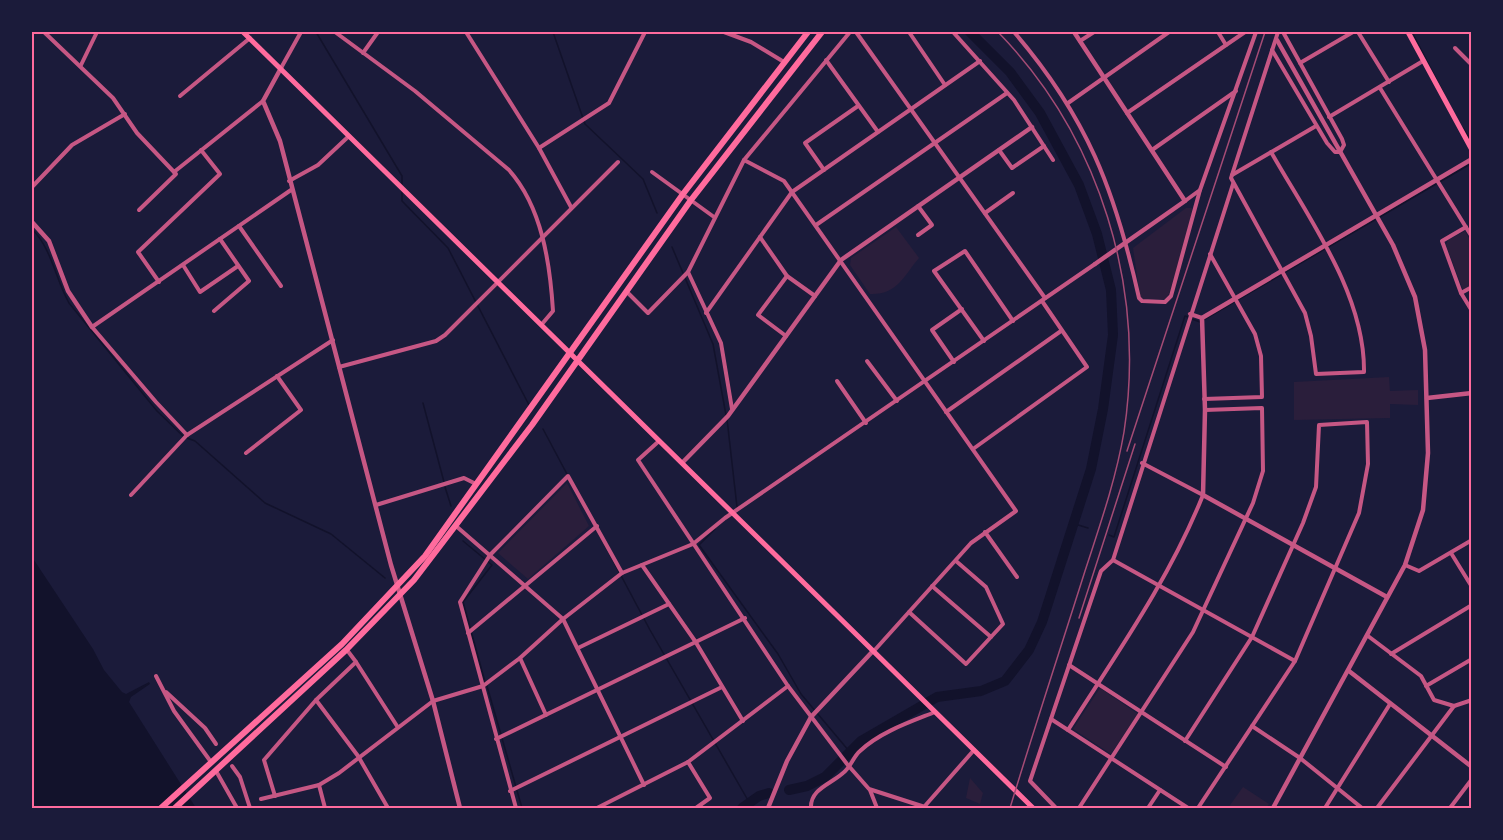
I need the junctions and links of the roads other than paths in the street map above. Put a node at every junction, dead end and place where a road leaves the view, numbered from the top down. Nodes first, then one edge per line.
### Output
1 (44, 32) edge
2 (97, 32) edge
3 (243, 32) edge
4 (301, 32) edge
5 (334, 32) edge
6 (378, 32) edge
7 (466, 32) edge
8 (645, 32) edge
9 (724, 32) edge
10 (808, 32) edge
11 (822, 32) edge
12 (850, 32) edge
13 (856, 32) edge
14 (909, 32) edge
15 (953, 32) edge
16 (1014, 32) edge
17 (1074, 32) edge
18 (1094, 32) edge
19 (1169, 32) edge
20 (1218, 32) edge
21 (1245, 32) edge
22 (1256, 32) edge
23 (1278, 32) edge
24 (1282, 32) edge
25 (1353, 32) edge
26 (1358, 32) edge
27 (1408, 32) edge
28 (250, 38) junction
29 (1277, 40) dead end
30 (1080, 41) junction
31 (1226, 45) junction
32 (1455, 48) dead end
33 (1272, 49) junction
34 (363, 53) junction
35 (826, 60) junction
36 (980, 61) junction
37 (1423, 61) junction
38 (785, 63) junction
39 (1300, 63) junction
40 (81, 65) junction
41 (1472, 66) edge
42 (281, 68) junction
43 (1103, 79) junction
44 (1389, 82) junction
45 (945, 85) junction
46 (1380, 88) junction
47 (1237, 90) junction
48 (1007, 93) junction
49 (180, 96) dead end
50 (263, 101) junction
51 (1068, 102) junction
52 (858, 106) junction
53 (910, 109) junction
54 (1127, 113) junction
55 (125, 114) junction
56 (1329, 117) junction
57 (1316, 126) junction
58 (1032, 127) junction
59 (878, 132) junction
60 (349, 135) junction
61 (935, 144) junction
62 (1044, 146) junction
63 (539, 148) junction
64 (201, 150) junction
65 (999, 150) junction
66 (1152, 150) junction
67 (1472, 150) edge
68 (1272, 152) junction
69 (1340, 152) junction
70 (1472, 159) edge
71 (744, 160) junction
72 (1053, 160) dead end
73 (618, 162) dead end
74 (824, 170) junction
75 (174, 172) junction
76 (651, 172) dead end
77 (1232, 175) junction
78 (959, 178) junction
79 (1435, 178) junction
80 (289, 181) junction
81 (1233, 184) junction
82 (32, 188) edge
83 (291, 190) junction
84 (1200, 190) junction
85 (792, 192) junction
86 (1013, 193) dead end
87 (683, 194) junction
88 (691, 200) junction
89 (1185, 201) junction
90 (918, 206) junction
91 (571, 207) junction
92 (139, 210) dead end
93 (985, 213) junction
94 (1375, 214) junction
95 (714, 217) junction
96 (32, 222) edge
97 (816, 225) junction
98 (239, 226) junction
99 (1466, 227) junction
100 (918, 235) dead end
101 (760, 237) junction
102 (1472, 237) edge
103 (543, 238) junction
104 (220, 239) junction
105 (1125, 243) junction
106 (1323, 245) junction
107 (1210, 254) junction
108 (841, 260) junction
109 (1095, 264) joint
110 (183, 265) junction
111 (238, 266) junction
112 (1282, 270) junction
113 (686, 273) junction
114 (788, 276) junction
115 (159, 282) junction
116 (498, 283) junction
117 (282, 286) dead end
118 (1472, 287) edge
119 (626, 292) junction
120 (1461, 293) junction
121 (815, 296) junction
122 (1233, 297) junction
123 (1044, 299) junction
124 (962, 309) junction
125 (214, 311) dead end
126 (1472, 311) edge
127 (706, 313) junction
128 (1190, 314) junction
129 (1202, 318) junction
130 (1012, 321) junction
131 (542, 324) junction
132 (92, 327) junction
133 (1062, 331) junction
134 (786, 336) junction
135 (333, 340) junction
136 (984, 341) junction
137 (572, 353) junction
138 (578, 360) junction
139 (867, 361) dead end
140 (954, 362) junction
141 (339, 367) junction
142 (277, 376) junction
143 (837, 381) dead end
144 (925, 382) junction
145 (1472, 393) edge
146 (1427, 398) junction
147 (1204, 399) junction
148 (897, 401) junction
149 (732, 410) junction
150 (1205, 410) junction
151 (946, 412) junction
152 (866, 423) junction
153 (187, 435) junction
154 (660, 441) junction
155 (973, 449) junction
156 (246, 453) dead end
157 (683, 462) junction
158 (1142, 463) junction
159 (476, 484) junction
160 (131, 495) dead end
161 (1203, 495) junction
162 (376, 505) junction
163 (733, 514) junction
164 (1245, 519) junction
165 (456, 526) junction
166 (597, 526) junction
167 (985, 532) junction
168 (1472, 540) edge
169 (693, 544) junction
170 (1292, 545) junction
171 (1451, 553) junction
172 (490, 555) junction
173 (1113, 560) junction
174 (956, 561) junction
175 (642, 565) junction
176 (1405, 565) junction
177 (1336, 569) junction
178 (622, 573) junction
179 (1017, 577) dead end
180 (398, 586) junction
181 (932, 586) junction
182 (1160, 586) junction
183 (528, 587) junction
184 (1472, 587) edge
185 (400, 593) junction
186 (1387, 597) junction
187 (669, 604) junction
188 (1472, 605) edge
189 (1202, 609) junction
190 (909, 612) junction
191 (563, 618) junction
192 (745, 618) junction
193 (468, 633) junction
194 (1368, 636) junction
195 (1252, 637) junction
196 (991, 638) junction
197 (695, 641) junction
198 (578, 648) junction
199 (346, 650) junction
200 (872, 652) junction
201 (1391, 654) junction
202 (520, 658) junction
203 (1472, 659) edge
204 (1295, 661) junction
205 (356, 662) junction
206 (1069, 665) junction
207 (1348, 671) junction
208 (1098, 684) junction
209 (483, 686) junction
210 (788, 686) junction
211 (1426, 686) junction
212 (722, 687) junction
213 (599, 691) junction
214 (316, 700) junction
215 (1472, 700) edge
216 (433, 701) junction
217 (1390, 704) junction
218 (1454, 706) junction
219 (933, 711) junction
220 (1142, 712) junction
221 (546, 715) junction
222 (811, 717) junction
223 (1051, 719) junction
224 (743, 721) junction
225 (397, 726) junction
226 (1252, 726) junction
227 (1068, 730) junction
228 (1431, 735) junction
229 (622, 736) junction
230 (496, 739) junction
231 (1185, 741) junction
232 (216, 744) dead end
233 (975, 749) junction
234 (358, 756) junction
235 (1300, 758) junction
236 (1112, 759) junction
237 (688, 762) junction
238 (211, 763) junction
239 (849, 765) junction
240 (232, 766) dead end
241 (1226, 767) junction
242 (1472, 767) edge
243 (215, 770) junction
244 (1472, 779) edge
245 (319, 785) junction
246 (644, 785) junction
247 (870, 789) junction
248 (1338, 789) junction
249 (1160, 790) junction
250 (510, 791) junction
251 (275, 796) junction
252 (261, 799) dead end
253 (161, 808) edge
254 (175, 808) edge
255 (237, 808) edge
256 (250, 808) edge
257 (325, 808) edge
258 (388, 808) edge
259 (460, 808) edge
260 (516, 808) edge
261 (597, 808) edge
262 (696, 808) edge
263 (768, 808) edge
264 (811, 808) edge
265 (876, 808) edge
266 (926, 808) edge
267 (1033, 808) edge
268 (1056, 808) edge
269 (1078, 808) edge
270 (1148, 808) edge
271 (1188, 808) edge
272 (1198, 808) edge
273 (1273, 808) edge
274 (1325, 808) edge
275 (1362, 808) edge
276 (1377, 808) edge
277 (1450, 808) edge

1 - 40 street
2 - 40 street
3 - 28 main road
4 - 42 street
5 - 34 street
6 - 34 street
7 - 63 street
8 - 63 street
9 - 38 street
10 - 38 highway
11 - 88 highway
12 - 35 street
13 - 53 street
14 - 45 street
15 - 36 street
16 - 51 street
17 - 30 street
18 - 30 street
19 - 43 street
20 - 31 street
21 - 31 street
22 - 47 street
23 - 33 street
24 - 39 street
25 - 39 street
26 - 44 street
27 - 37 main road
28 - 42 main road
28 - 49 street
29 - 69 street
30 - 43 street
31 - 54 street
32 - 41 street
33 - 57 street
33 - 77 street
34 - 103 street
35 - 52 street
35 - 71 street
36 - 45 street
36 - 48 street
37 - 44 street
37 - 67 main road
38 - 87 highway
39 - 56 street
40 - 55 street
42 - 50 street
42 - 60 main road
43 - 51 street
43 - 54 street
44 - 46 street
45 - 53 street
46 - 56 street
46 - 79 street
47 - 66 street
47 - 84 street
48 - 58 street
48 - 61 street
50 - 64 street
50 - 80 street
51 - 105 street
52 - 59 street
52 - 74 street
53 - 59 street
53 - 61 street
54 - 66 street
55 - 75 street
55 - 82 street
56 - 69 street
57 - 68 street
57 - 69 street
58 - 62 street
58 - 65 street
59 - 74 street
60 - 80 street
60 - 116 main road
61 - 78 street
61 - 97 street
62 - 65 street
62 - 72 street
63 - 91 street
64 - 75 street
64 - 115 street
65 - 78 street
66 - 89 street
68 - 77 street
68 - 106 street
69 - 94 street
70 - 79 street
71 - 85 street
71 - 95 street
73 - 91 street
74 - 85 street
75 - 92 street
76 - 87 street
77 - 81 street
78 - 90 street
78 - 93 street
79 - 94 street
79 - 99 street
80 - 83 street
81 - 107 street
81 - 112 street
83 - 98 street
83 - 135 street
84 - 89 street
84 - 105 street
85 - 97 street
85 - 101 street
86 - 93 street
87 - 88 street
87 - 137 highway
88 - 95 street
88 - 119 highway
89 - 105 street
90 - 100 street
90 - 108 street
91 - 103 street
93 - 123 street
94 - 106 street
94 - 146 street
95 - 113 street
96 - 132 street
97 - 108 street
98 - 104 street
98 - 117 street
99 - 102 street
99 - 120 street
101 - 114 street
101 - 127 street
103 - 116 street
103 - 131 street
104 - 110 street
104 - 111 street
105 - 109 street
106 - 112 street
106 - 112 street
107 - 122 street
107 - 128 street
108 - 121 street
108 - 144 street
109 - 123 street
110 - 111 street
110 - 115 street
111 - 125 street
112 - 122 street
113 - 119 street
113 - 127 street
114 - 121 street
114 - 134 street
115 - 132 street
116 - 131 main road
116 - 141 street
118 - 120 street
119 - 138 highway
120 - 126 street
121 - 134 street
122 - 129 street
122 - 147 street
123 - 130 street
123 - 133 street
124 - 130 street
124 - 136 street
124 - 140 street
127 - 149 street
128 - 129 street
128 - 158 street
129 - 147 street
130 - 136 street
131 - 137 main road
132 - 153 street
133 - 151 street
133 - 155 street
134 - 149 street
135 - 141 street
135 - 142 street
136 - 140 street
137 - 138 main road
137 - 159 highway
138 - 154 main road
138 - 165 highway
139 - 148 street
140 - 144 street
141 - 162 street
142 - 153 street
142 - 156 street
143 - 152 street
144 - 148 street
144 - 151 street
145 - 146 street
146 - 176 street
147 - 150 street
148 - 152 street
149 - 157 street
150 - 161 street
150 - 164 street
151 - 155 street
152 - 163 street
153 - 160 street
154 - 157 main road
154 - 169 street
155 - 167 street
157 - 163 main road
158 - 161 street
158 - 173 street
159 - 162 street
159 - 180 highway
161 - 164 street
161 - 182 street
162 - 180 street
163 - 169 street
163 - 200 main road
164 - 170 street
164 - 189 street
165 - 172 street
165 - 185 highway
166 - 172 street
166 - 178 street
166 - 183 street
167 - 174 street
167 - 179 street
168 - 171 street
169 - 175 street
169 - 192 street
170 - 177 street
170 - 177 street
170 - 195 street
171 - 176 street
171 - 184 street
172 - 183 street
172 - 193 street
173 - 182 street
173 - 206 street
174 - 181 street
174 - 196 street
175 - 178 street
175 - 187 street
176 - 186 street
177 - 186 street
177 - 204 street
178 - 191 street
180 - 185 street
180 - 238 highway
181 - 190 street
181 - 196 street
182 - 189 street
182 - 208 street
183 - 191 street
183 - 193 street
185 - 199 highway
185 - 216 street
186 - 194 street
187 - 197 street
187 - 198 street
188 - 201 street
189 - 195 street
189 - 220 street
190 - 196 street
190 - 200 street
191 - 198 street
191 - 202 street
192 - 197 street
192 - 210 street
193 - 209 street
194 - 201 street
194 - 207 street
195 - 204 street
195 - 231 street
197 - 212 street
197 - 213 street
198 - 213 street
199 - 205 street
199 - 243 highway
200 - 219 main road
200 - 222 street
201 - 211 street
202 - 209 street
202 - 221 street
203 - 211 street
204 - 226 street
205 - 214 street
205 - 225 street
206 - 208 street
206 - 223 street
207 - 217 street
207 - 235 street
208 - 220 street
208 - 227 street
209 - 216 street
209 - 230 street
210 - 222 street
210 - 224 street
211 - 218 street
212 - 224 street
212 - 229 street
213 - 221 street
213 - 229 street
214 - 234 street
214 - 251 street
215 - 218 street
216 - 225 street
216 - 259 street
217 - 228 street
217 - 248 street
218 - 228 street
219 - 233 main road
219 - 239 street
220 - 231 street
220 - 236 street
221 - 230 street
222 - 239 street
222 - 263 street
223 - 227 street
223 - 268 street
224 - 237 street
225 - 234 street
226 - 235 street
226 - 241 street
227 - 236 street
228 - 242 street
228 - 276 street
229 - 246 street
229 - 250 street
230 - 250 street
231 - 241 street
232 - 238 street
233 - 266 street
233 - 267 main road
234 - 245 street
234 - 258 street
235 - 248 street
235 - 273 street
236 - 249 street
236 - 269 street
237 - 246 street
237 - 262 street
238 - 253 highway
239 - 247 street
239 - 264 street
240 - 256 street
241 - 272 street
243 - 254 highway
243 - 255 street
244 - 277 street
245 - 251 street
245 - 257 street
246 - 261 street
247 - 265 street
247 - 266 street
248 - 274 street
248 - 275 street
249 - 270 street
249 - 271 street
250 - 260 street
251 - 252 street

